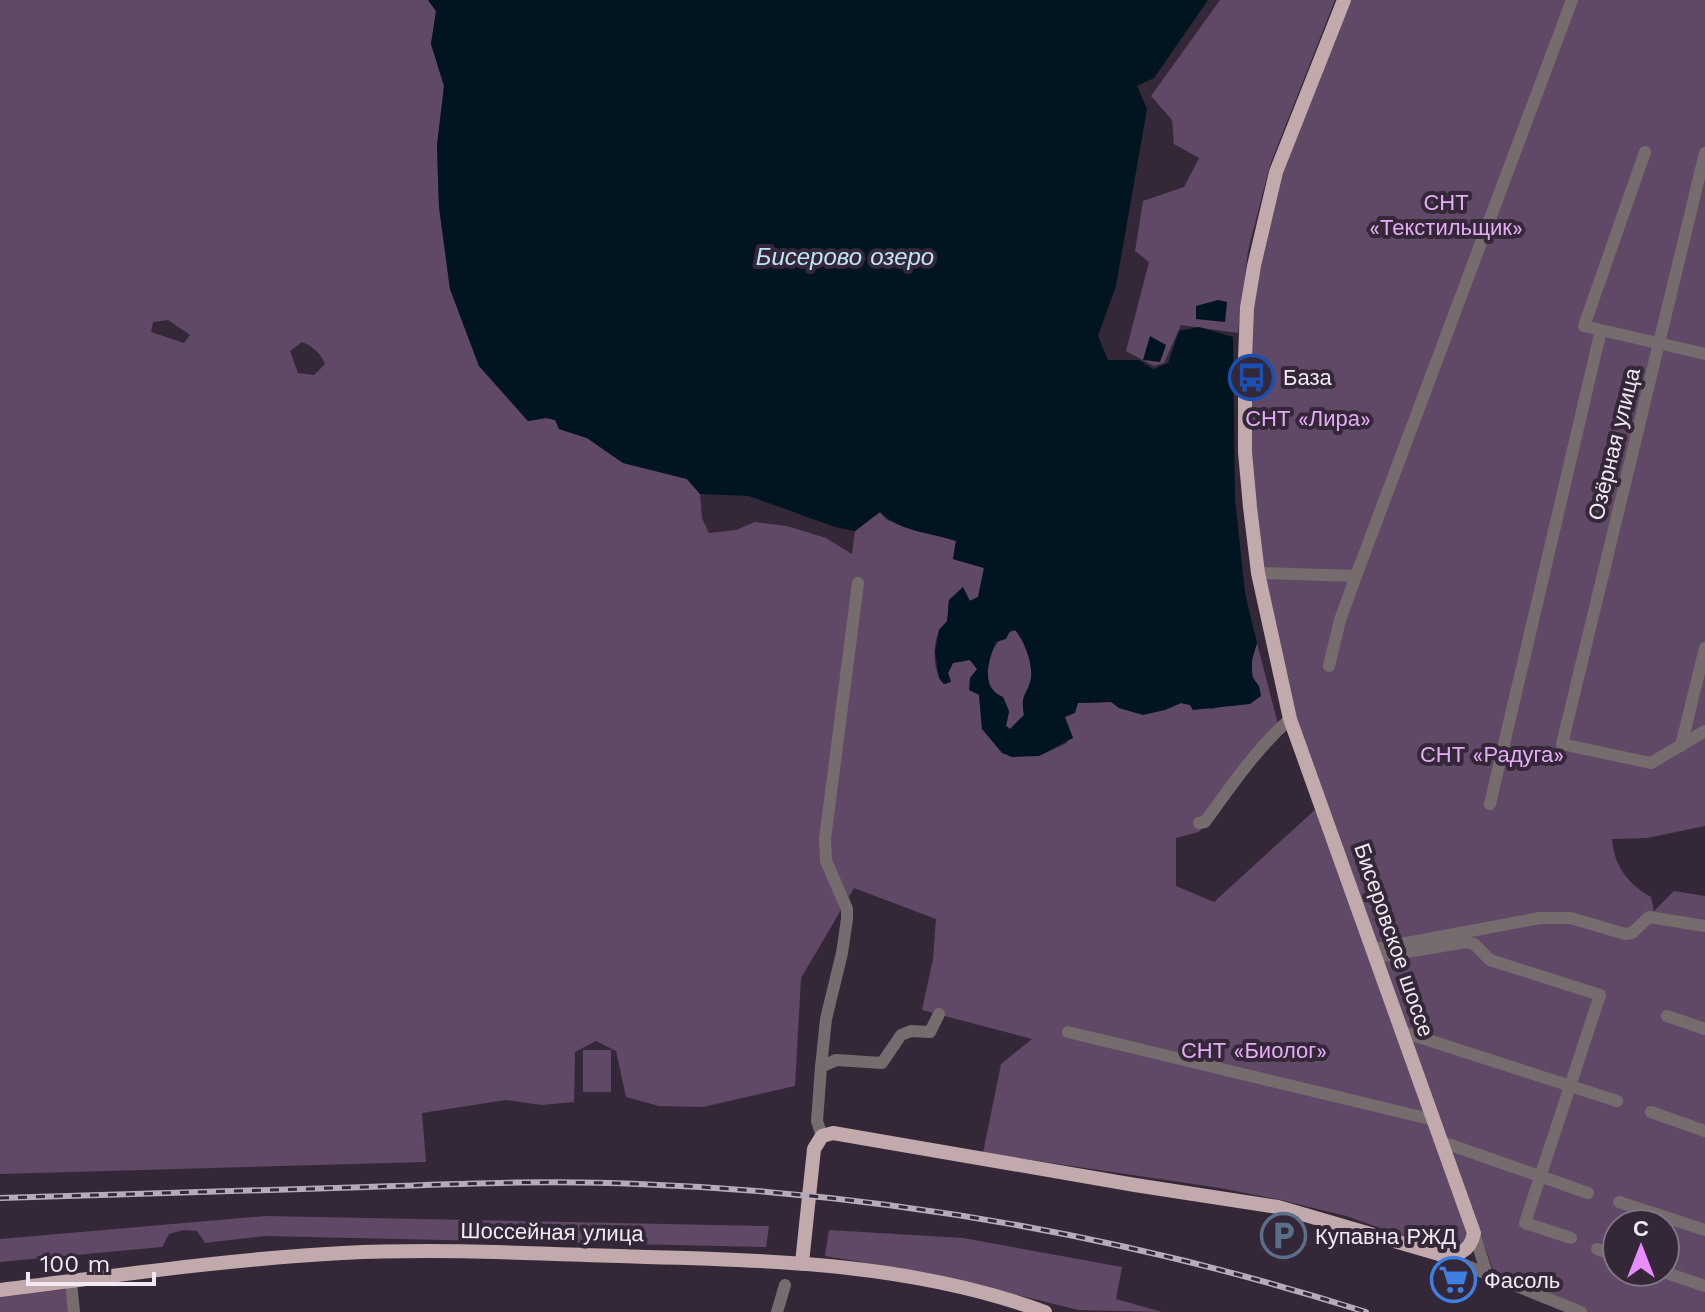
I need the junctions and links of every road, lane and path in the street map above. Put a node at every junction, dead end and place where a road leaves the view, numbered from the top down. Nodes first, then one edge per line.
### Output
1 (1344, 0) edge
2 (1572, 0) edge
3 (1645, 152) dead end
4 (1705, 153) edge
5 (1601, 330) junction
6 (1659, 343) junction
7 (1705, 354) edge
8 (1258, 573) junction
9 (1356, 576) junction
10 (858, 583) dead end
11 (1705, 648) edge
12 (1329, 666) dead end
13 (1290, 719) junction
14 (1705, 731) edge
15 (1681, 746) junction
16 (1490, 804) dead end
17 (1199, 823) dead end
18 (1705, 926) edge
19 (1375, 953) junction
20 (939, 1014) dead end
21 (1667, 1016) dead end
22 (1705, 1029) edge
23 (1068, 1032) dead end
24 (1403, 1032) junction
25 (821, 1067) junction
26 (1571, 1086) junction
27 (1617, 1101) dead end
28 (1651, 1112) dead end
29 (1434, 1120) junction
30 (1705, 1131) edge
31 (822, 1136) junction
32 (1442, 1142) junction
33 (1541, 1175) junction
34 (1588, 1193) dead end
35 (1619, 1202) dead end
36 (1705, 1230) edge
37 (1474, 1233) junction
38 (1571, 1238) dead end
39 (1597, 1249) dead end
40 (1601, 1250) edge
41 (1439, 1254) junction
42 (802, 1263) junction
43 (1487, 1274) junction
44 (1681, 1278) edge
45 (71, 1282) junction
46 (785, 1285) dead end
47 (1705, 1286) edge
48 (0, 1290) edge
49 (1007, 1306) edge
50 (74, 1312) edge
51 (777, 1312) edge
52 (1045, 1312) edge
53 (1581, 1312) edge

1 - 8 main road, Бисеровское шоссе
2 - 9 street
3 - 5 street
4 - 6 street, Озёрная улица
5 - 6 street
5 - 16 street
6 - 7 street
6 - 15 street, Озёрная улица
8 - 9 street
8 - 13 main road, Бисеровское шоссе
9 - 12 street
10 - 25 street
11 - 15 street
13 - 17 street
13 - 19 main road, Бисеровское шоссе
14 - 15 street
18 - 19 street
19 - 24 main road, Бисеровское шоссе
19 - 26 street
20 - 25 street
21 - 22 street
23 - 29 street
24 - 26 street
24 - 29 main road, Бисеровское шоссе
25 - 31 street
26 - 27 street
26 - 33 street
28 - 30 street
29 - 32 main road, Бисеровское шоссе
31 - 41 main road
31 - 42 main road
32 - 33 street
32 - 37 main road, Бисеровское шоссе
33 - 34 street
33 - 38 street
35 - 36 street
37 - 41 main road
37 - 43 street
39 - 40 street
41 - 43 street
42 - 45 main road, Шоссейная улица
42 - 49 main road, Шоссейная улица
43 - 53 street
44 - 47 street
45 - 48 main road, Шоссейная улица
45 - 50 street
46 - 51 street
49 - 52 main road, Шоссейная улица

